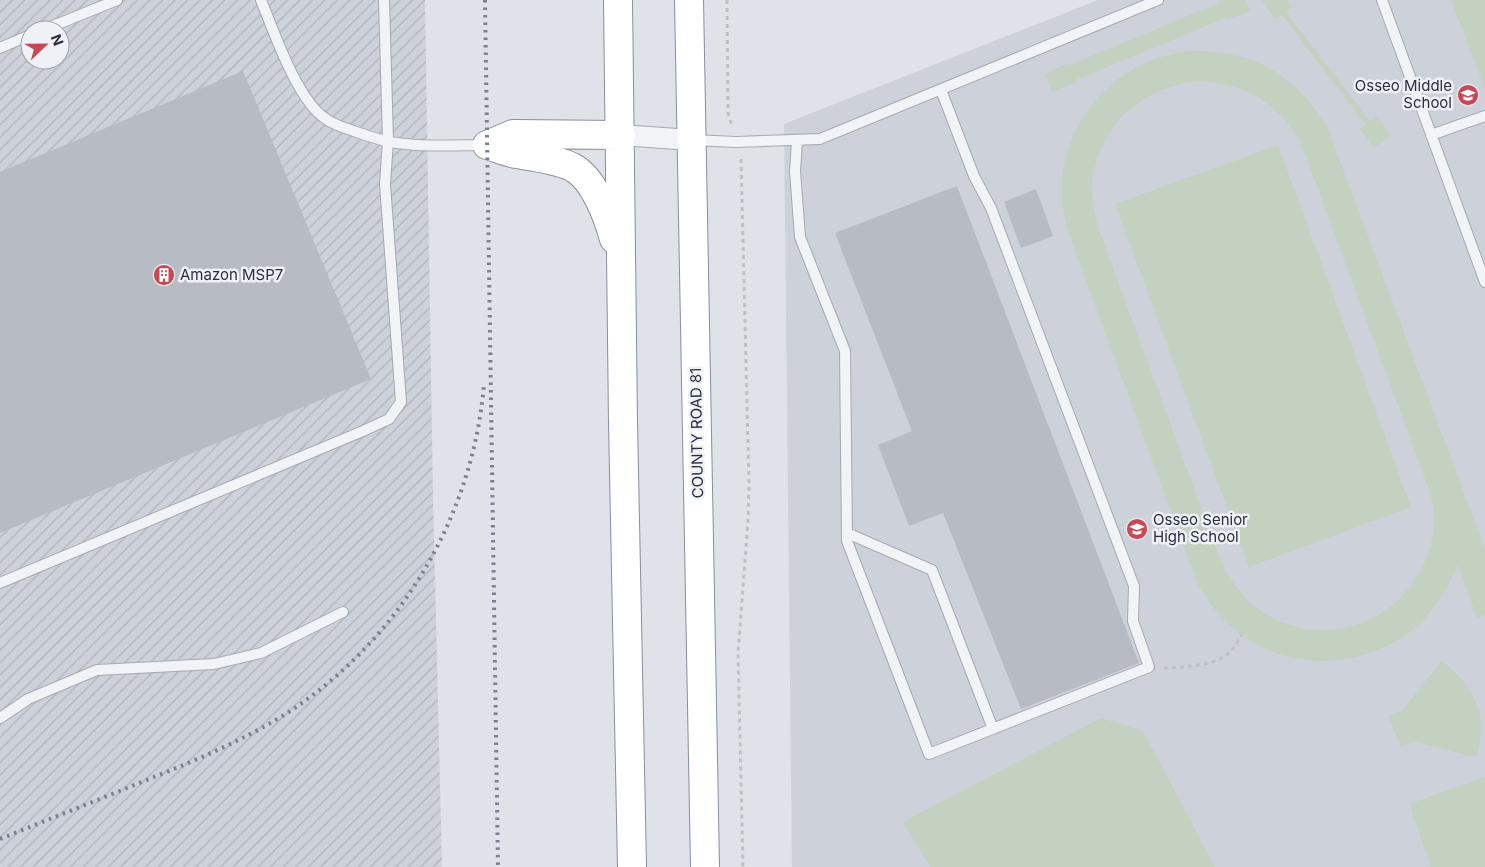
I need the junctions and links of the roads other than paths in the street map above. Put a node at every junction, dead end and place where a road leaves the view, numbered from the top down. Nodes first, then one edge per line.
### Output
1 (116, 0) edge
2 (261, 0) edge
3 (384, 0) edge
4 (618, 0) edge
5 (689, 0) edge
6 (1158, 0) edge
7 (1382, 0) edge
8 (67, 20) edge
9 (20, 39) edge
10 (0, 48) edge
11 (941, 90) junction
12 (1485, 116) edge
13 (620, 135) junction
14 (1431, 135) junction
15 (691, 140) junction
16 (388, 141) junction
17 (797, 141) junction
18 (487, 145) junction
19 (621, 268) junction
20 (1485, 282) edge
21 (847, 533) junction
22 (0, 583) edge
23 (343, 612) dead end
24 (0, 718) edge
25 (993, 729) junction
26 (632, 867) edge
27 (705, 867) edge

1 - 8 lane
2 - 16 lane
3 - 16 lane
4 - 13 highway
5 - 15 highway, COUNTY ROAD 81
6 - 11 lane
7 - 14 lane
9 - 10 lane
11 - 17 lane
11 - 25 lane
12 - 14 lane
13 - 15 street
13 - 18 highway
13 - 19 highway
14 - 20 lane
15 - 17 lane
15 - 27 highway, COUNTY ROAD 81
16 - 18 lane
16 - 22 lane
17 - 21 lane
18 - 19 highway
19 - 26 highway
21 - 25 lane
21 - 25 lane
23 - 24 lane

